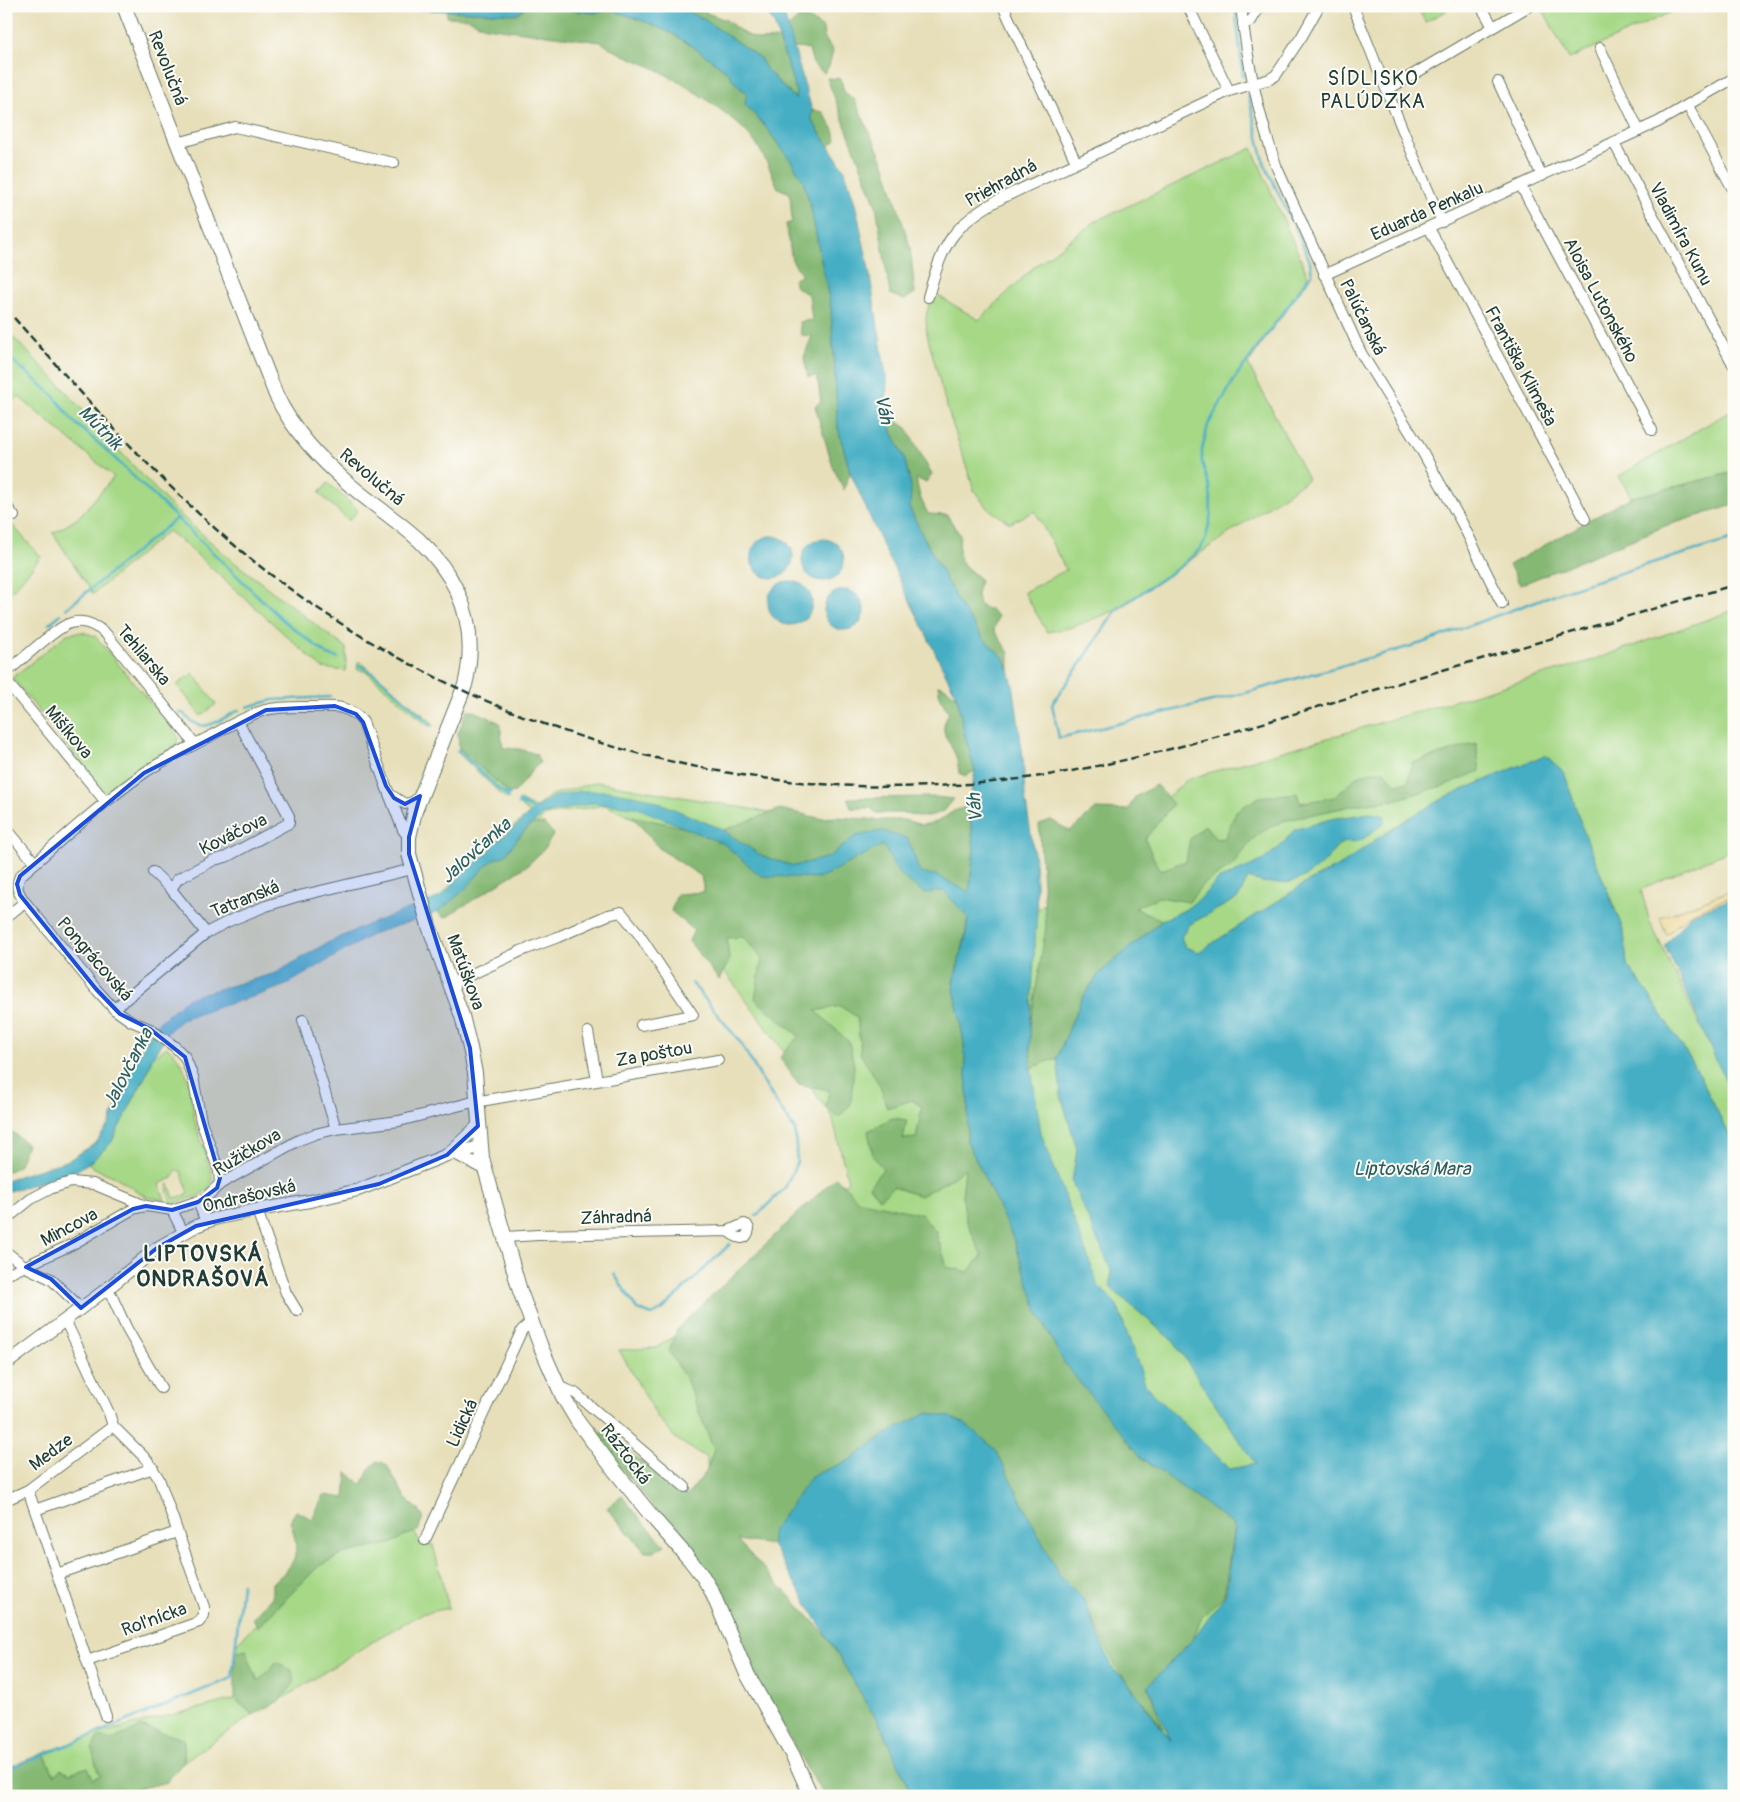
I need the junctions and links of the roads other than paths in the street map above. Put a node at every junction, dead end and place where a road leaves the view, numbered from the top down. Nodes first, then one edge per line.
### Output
1 (124, 6) edge
2 (1003, 6) edge
3 (1188, 6) edge
4 (1241, 6) edge
5 (1260, 6) edge
6 (1319, 6) edge
7 (1353, 6) edge
8 (1481, 6) edge
9 (1529, 6) edge
10 (1243, 24) junction
11 (1493, 28) junction
12 (1600, 48) dead end
13 (1734, 78) edge
14 (1498, 82) dead end
15 (1253, 85) junction
16 (1387, 90) junction
17 (1228, 91) junction
18 (1688, 106) junction
19 (1639, 131) junction
20 (1614, 142) junction
21 (178, 143) junction
22 (1076, 162) junction
23 (394, 163) dead end
24 (1542, 176) junction
25 (1521, 186) junction
26 (1734, 191) edge
27 (1442, 222) junction
28 (1428, 228) junction
29 (1324, 275) junction
30 (928, 297) dead end
31 (1734, 366) edge
32 (1652, 430) dead end
33 (6, 506) edge
34 (14, 516) dead end
35 (1585, 519) dead end
36 (1502, 604) dead end
37 (6, 673) edge
38 (6, 681) edge
39 (238, 722) junction
40 (195, 744) junction
41 (389, 794) junction
42 (420, 796) junction
43 (106, 802) junction
44 (6, 828) edge
45 (408, 838) junction
46 (35, 863) junction
47 (413, 869) junction
48 (153, 872) dead end
49 (170, 889) junction
50 (25, 902) junction
51 (6, 917) edge
52 (206, 933) junction
53 (451, 984) junction
54 (114, 1008) junction
55 (303, 1020) dead end
56 (640, 1025) dead end
57 (588, 1032) dead end
58 (718, 1060) dead end
59 (597, 1080) junction
60 (478, 1102) junction
61 (478, 1126) junction
62 (336, 1129) junction
63 (480, 1146) junction
64 (451, 1154) junction
65 (485, 1169) junction
66 (220, 1184) junction
67 (198, 1202) junction
68 (146, 1206) junction
69 (172, 1210) junction
70 (257, 1210) junction
71 (6, 1219) edge
72 (206, 1222) junction
73 (728, 1231) dead end
74 (183, 1232) junction
75 (506, 1237) junction
76 (6, 1252) edge
77 (26, 1267) junction
78 (6, 1275) edge
79 (108, 1288) junction
80 (81, 1308) junction
81 (297, 1311) dead end
82 (65, 1320) junction
83 (531, 1322) junction
84 (6, 1364) edge
85 (161, 1388) dead end
86 (559, 1390) junction
87 (114, 1426) junction
88 (153, 1468) junction
89 (685, 1488) dead end
90 (28, 1490) junction
91 (6, 1500) edge
92 (35, 1510) junction
93 (177, 1532) junction
94 (425, 1540) dead end
95 (57, 1574) junction
96 (87, 1660) junction
97 (106, 1716) dead end
98 (811, 1796) edge

1 - 21 main road, Revolučná
2 - 22 street
3 - 17 street
4 - 10 street, Palúčanská
5 - 10 street
6 - 15 street, Priehradná
7 - 16 street
8 - 11 street
9 - 11 street
10 - 15 street, Palúčanská
11 - 16 street
12 - 19 street
13 - 18 street, Eduarda Penkalu
14 - 24 street
15 - 17 street, Priehradná
15 - 29 street, Palúčanská
16 - 27 street
17 - 22 street, Priehradná
18 - 19 street, Eduarda Penkalu
18 - 26 street
19 - 20 street, Eduarda Penkalu
20 - 24 street, Eduarda Penkalu
20 - 31 street, Vladimíra Kunu
21 - 23 street
21 - 42 main road, Revolučná
22 - 30 street, Priehradná
24 - 25 street, Eduarda Penkalu
25 - 27 street, Eduarda Penkalu
25 - 32 street, Aloisa Lutonského
27 - 28 street, Eduarda Penkalu
28 - 29 street, Eduarda Penkalu
28 - 35 street, Františka Klimeša
29 - 36 street, Palúčanská
33 - 34 street
37 - 40 street, Tehliarska
38 - 43 street, Mišíkova
39 - 40 street
39 - 41 street, Matúškova
39 - 49 street, Kováčova
40 - 43 street
41 - 42 street
41 - 45 street, Matúškova
42 - 45 main road, Revolučná
43 - 46 street
44 - 46 street
45 - 47 main road, Matúškova
46 - 50 street
47 - 52 street, Tatranská
47 - 53 main road, Matúškova
48 - 49 street
49 - 52 street
50 - 51 street
50 - 54 street, Pongrácovská
52 - 54 street, Tatranská
53 - 56 street
53 - 60 main road, Matúškova
54 - 66 street, Pongrácovská
55 - 62 street
57 - 59 street, Za poštou
58 - 59 street, Za poštou
59 - 60 street, Za poštou
60 - 61 main road, Matúškova
60 - 62 street, Ružičkova
61 - 63 main road, Matúškova
61 - 64 street, Ondrašovská
62 - 66 street, Ružičkova
63 - 64 street, Ondrašovská
63 - 65 main road, Matúškova
64 - 65 street
64 - 70 street, Ondrašovská
65 - 75 main road, Ráztocká
66 - 67 street, Ružičkova
67 - 69 street
67 - 72 street
68 - 69 street
68 - 71 street
68 - 77 street, Mincova
69 - 74 street
70 - 72 street, Ondrašovská
70 - 81 street
72 - 74 street, Ondrašovská
73 - 75 street, Záhradná
74 - 79 street, Ondrašovská
75 - 83 main road, Ráztocká
76 - 77 street
77 - 78 street, Mincova
77 - 80 street
79 - 80 street, Ondrašovská
79 - 85 street
80 - 82 street, Ondrašovská
82 - 84 street, Ondrašovská
82 - 87 street, Roľnícka
83 - 86 main road, Ráztocká
83 - 94 street, Lidická
86 - 89 street
86 - 98 main road, Ráztocká
87 - 88 street, Roľnícka
87 - 90 street, Medze
88 - 92 street
88 - 93 street, Roľnícka
90 - 91 street, Medze
90 - 92 street
92 - 95 street
93 - 95 street
93 - 96 street, Roľnícka
95 - 96 street
96 - 97 street

